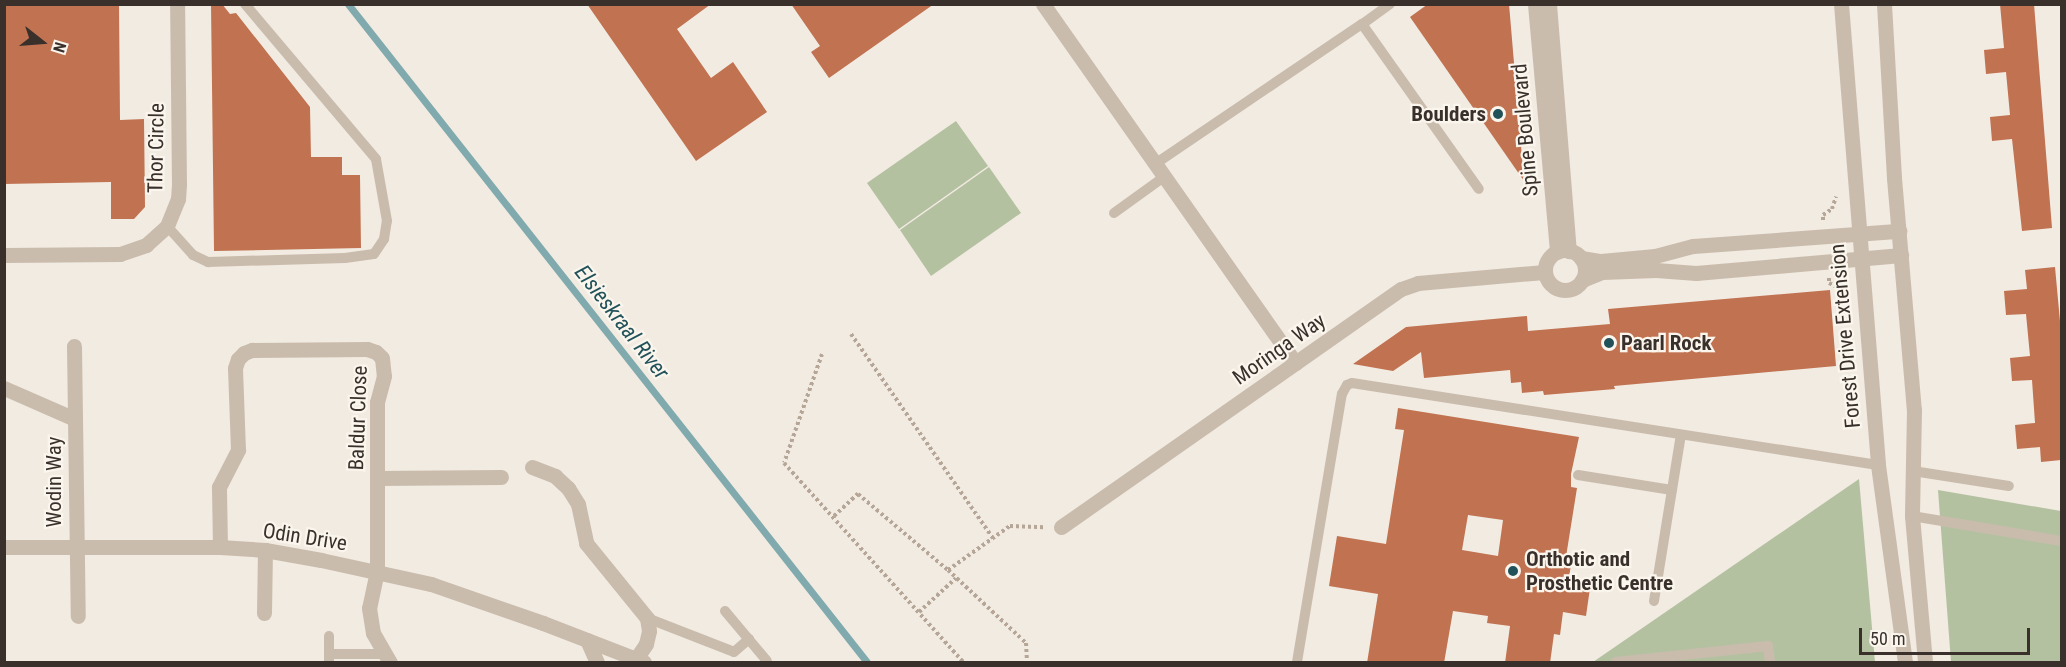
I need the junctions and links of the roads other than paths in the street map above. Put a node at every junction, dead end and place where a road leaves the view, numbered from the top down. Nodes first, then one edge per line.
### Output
1 (177, 4) edge
2 (245, 4) edge
3 (1043, 4) edge
4 (1390, 4) edge
5 (1535, 4) edge
6 (1549, 4) edge
7 (1841, 4) edge
8 (1884, 4) edge
9 (1362, 24) junction
10 (1155, 164) junction
11 (1164, 177) junction
12 (1479, 189) dead end
13 (1114, 213) dead end
14 (167, 226) junction
15 (1899, 231) junction
16 (1858, 233) junction
17 (1569, 254) junction
18 (4, 255) edge
19 (1901, 255) junction
20 (1860, 259) junction
21 (1545, 272) junction
22 (1582, 280) junction
23 (74, 345) dead end
24 (1295, 363) junction
25 (4, 388) edge
26 (75, 419) junction
27 (1680, 435) junction
28 (1878, 465) junction
29 (532, 467) dead end
30 (1913, 471) junction
31 (1578, 475) dead end
32 (501, 477) dead end
33 (377, 478) junction
34 (2009, 486) dead end
35 (1672, 490) junction
36 (1912, 516) junction
37 (1061, 527) road end
38 (2061, 541) edge
39 (76, 546) junction
40 (4, 547) edge
41 (220, 547) junction
42 (265, 550) junction
43 (377, 571) junction
44 (1654, 601) dead end
45 (725, 611) dead end
46 (264, 613) dead end
47 (78, 616) dead end
48 (647, 618) junction
49 (329, 636) dead end
50 (749, 639) junction
51 (587, 640) junction
52 (329, 658) edge
53 (388, 658) edge
54 (767, 660) dead end
55 (640, 661) edge
56 (597, 663) edge
57 (1297, 663) edge
58 (1617, 663) edge
59 (1770, 663) edge
60 (1905, 663) edge
61 (1925, 663) edge

1 - 14 street, Thor Circle
2 - 14 lane
3 - 10 street
4 - 9 lane
5 - 17 street, Spine Boulevard
6 - 17 street, Spine Boulevard
7 - 16 street, Forest Drive Extension
8 - 15 street
9 - 10 lane
9 - 12 lane
10 - 11 street
11 - 13 lane
11 - 24 street
14 - 18 street, Thor Circle
15 - 16 street
15 - 19 street
16 - 17 street
16 - 20 street, Forest Drive Extension
17 - 21 street
17 - 22 street
19 - 20 street
19 - 30 street
20 - 22 street
20 - 28 street, Forest Drive Extension
21 - 22 street
21 - 24 street, Moringa Way
23 - 26 street, Wodin Way
24 - 37 street, Moringa Way
25 - 26 street, Wodin Way
26 - 39 street, Wodin Way
27 - 28 lane
27 - 35 lane
27 - 57 lane
28 - 60 street, Forest Drive Extension
29 - 48 street
30 - 34 lane
30 - 36 street
31 - 35 lane
32 - 33 street
33 - 41 street, Baldur Close
33 - 43 street, Baldur Close
35 - 44 lane
36 - 38 lane
36 - 61 street
39 - 40 street, Odin Drive
39 - 41 street, Odin Drive
39 - 47 street, Wodin Way
41 - 42 street, Odin Drive
42 - 43 street, Odin Drive
42 - 46 street
43 - 51 street, Odin Drive
43 - 53 street, Baldur Close
45 - 50 lane
48 - 50 lane
48 - 55 street
49 - 52 lane
50 - 54 lane
51 - 55 street, Odin Drive
51 - 56 street
52 - 53 lane
58 - 59 lane

